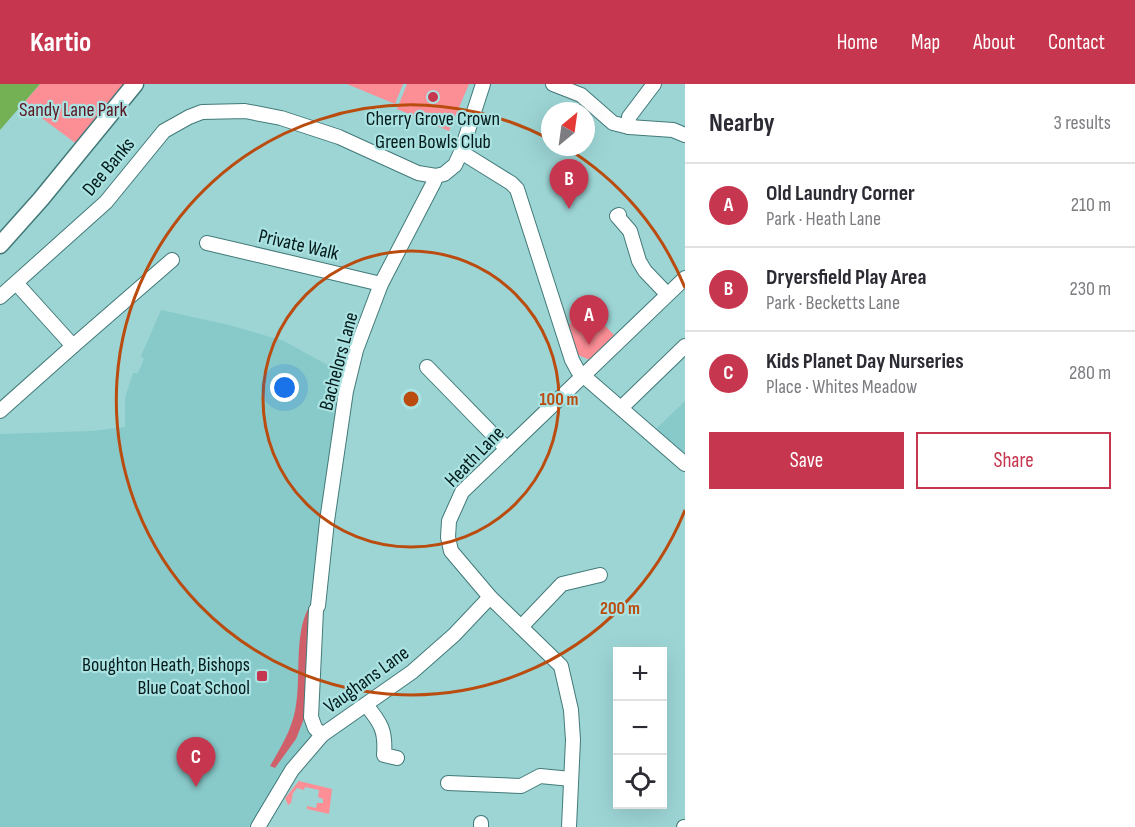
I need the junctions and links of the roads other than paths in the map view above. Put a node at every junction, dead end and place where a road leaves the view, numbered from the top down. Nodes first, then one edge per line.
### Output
1 (135, 84) edge
2 (483, 84) edge
3 (553, 84) edge
4 (654, 84) edge
5 (583, 89) edge
6 (629, 127) junction
7 (685, 135) edge
8 (461, 152) junction
9 (436, 176) junction
10 (618, 215) dead end
11 (207, 243) dead end
12 (0, 245) edge
13 (172, 260) dead end
14 (684, 280) edge
15 (17, 284) junction
16 (381, 284) junction
17 (667, 294) junction
18 (0, 297) edge
19 (73, 346) junction
20 (685, 346) edge
21 (427, 367) dead end
22 (583, 377) junction
23 (621, 408) junction
24 (0, 411) edge
25 (507, 449) junction
26 (685, 464) edge
27 (600, 575) dead end
28 (490, 597) junction
29 (521, 627) junction
30 (366, 705) junction
31 (322, 735) junction
32 (387, 759) dead end
33 (571, 779) junction
34 (448, 783) dead end
35 (258, 827) edge
36 (568, 827) edge

1 - 12 main road
2 - 8 street
3 - 5 street
4 - 6 street
5 - 6 street
6 - 7 street
8 - 9 street, Bachelors Lane
8 - 22 street
9 - 15 street, Dee Banks
9 - 16 street, Bachelors Lane
10 - 17 street
11 - 16 street, Private Walk
13 - 19 street
14 - 17 street, Heath Lane
15 - 18 street, Dee Banks
15 - 19 street
16 - 31 street, Bachelors Lane
17 - 22 street, Heath Lane
19 - 24 street
20 - 23 street
21 - 25 street
22 - 23 street
22 - 25 street, Heath Lane
23 - 26 street
25 - 28 street, Heath Lane
27 - 29 street
28 - 29 street, Heath Lane
28 - 30 street, Vaughans Lane
29 - 33 street, Heath Lane
30 - 31 street, Vaughans Lane
30 - 32 street
31 - 35 street, Vaughans Lane
33 - 34 street
33 - 36 street, Heath Lane

